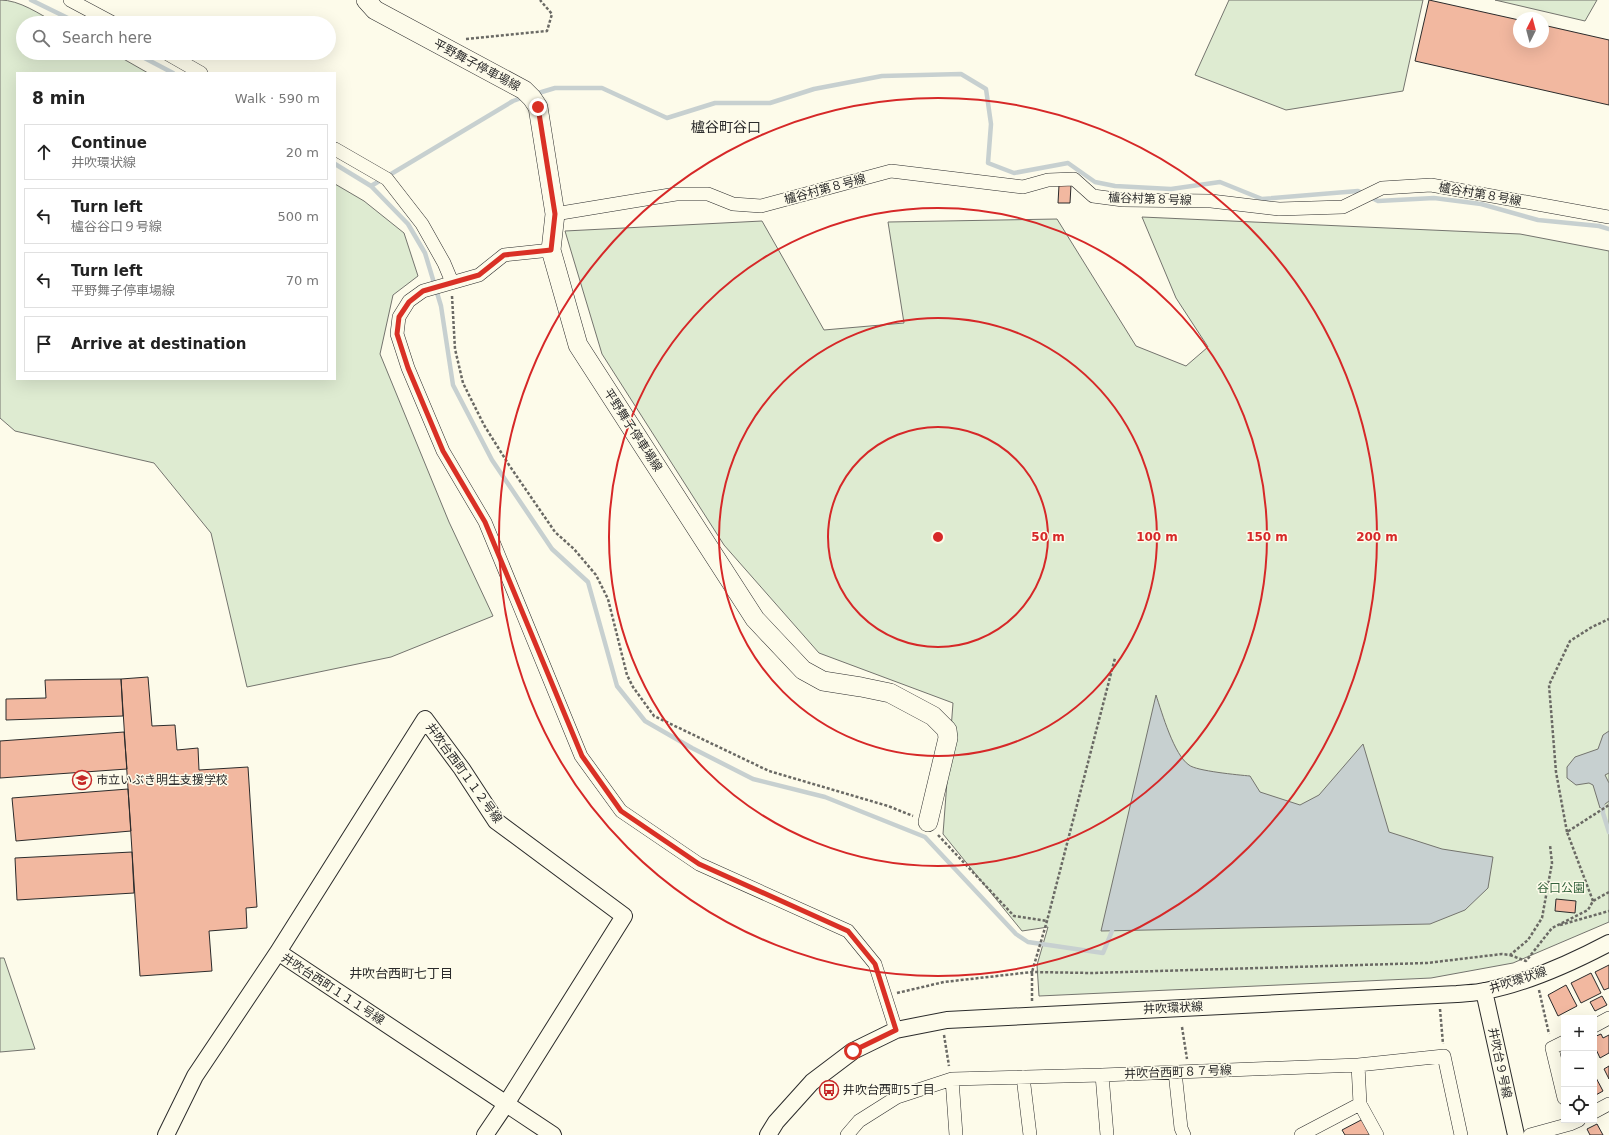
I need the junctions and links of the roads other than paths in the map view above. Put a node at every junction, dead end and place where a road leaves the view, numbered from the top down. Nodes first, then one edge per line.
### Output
1 (366, 0) edge
2 (77, 1) edge
3 (102, 16) edge
4 (178, 60) edge
5 (199, 72) edge
6 (336, 150) edge
7 (555, 214) junction
8 (1609, 217) edge
9 (551, 250) junction
10 (446, 284) junction
11 (928, 822) road end
12 (1609, 943) edge
13 (278, 952) junction
14 (1484, 991) junction
15 (1609, 1018) edge
16 (1597, 1024) edge
17 (896, 1030) junction
18 (1561, 1044) edge
19 (1358, 1065) junction
20 (1175, 1072) junction
21 (1102, 1075) junction
22 (1023, 1077) junction
23 (952, 1079) junction
24 (1561, 1087) edge
25 (506, 1104) junction
26 (1360, 1104) junction
27 (1609, 1104) edge
28 (1597, 1110) edge
29 (1573, 1125) edge
30 (166, 1135) edge
31 (485, 1135) edge
32 (553, 1135) edge
33 (768, 1135) edge
34 (847, 1135) edge
35 (956, 1135) edge
36 (1030, 1135) edge
37 (1107, 1135) edge
38 (1184, 1135) edge
39 (1302, 1135) edge
40 (1377, 1135) edge
41 (1461, 1135) edge
42 (1516, 1135) edge
43 (1530, 1135) edge

1 - 7 main road, 平野舞子停車場線
2 - 3 street
4 - 5 street
6 - 10 street
7 - 8 street, 櫨谷村第８号線
7 - 9 main road, 平野舞子停車場線
9 - 10 street
9 - 11 main road, 平野舞子停車場線
10 - 17 street
12 - 14 street, 井吹環状線
13 - 25 street, 井吹台西町１１１号線
13 - 25 street, 井吹台西町１１２号線
13 - 30 street, 井吹台西町１１１号線
14 - 17 street, 井吹環状線
14 - 42 street, 井吹台９号線
15 - 16 street
17 - 33 street, 井吹環状線
18 - 24 street
19 - 20 street, 井吹台西町８７号線
19 - 26 street
19 - 41 street, 井吹台西町８７号線
20 - 21 street, 井吹台西町８７号線
20 - 38 street
21 - 22 street, 井吹台西町８７号線
21 - 37 street
22 - 23 street, 井吹台西町８７号線
22 - 36 street
23 - 34 street, 井吹台西町８７号線
23 - 35 street
25 - 31 street
25 - 32 street, 井吹台西町１１１号線
26 - 39 street
26 - 40 street
27 - 28 street
29 - 43 street

